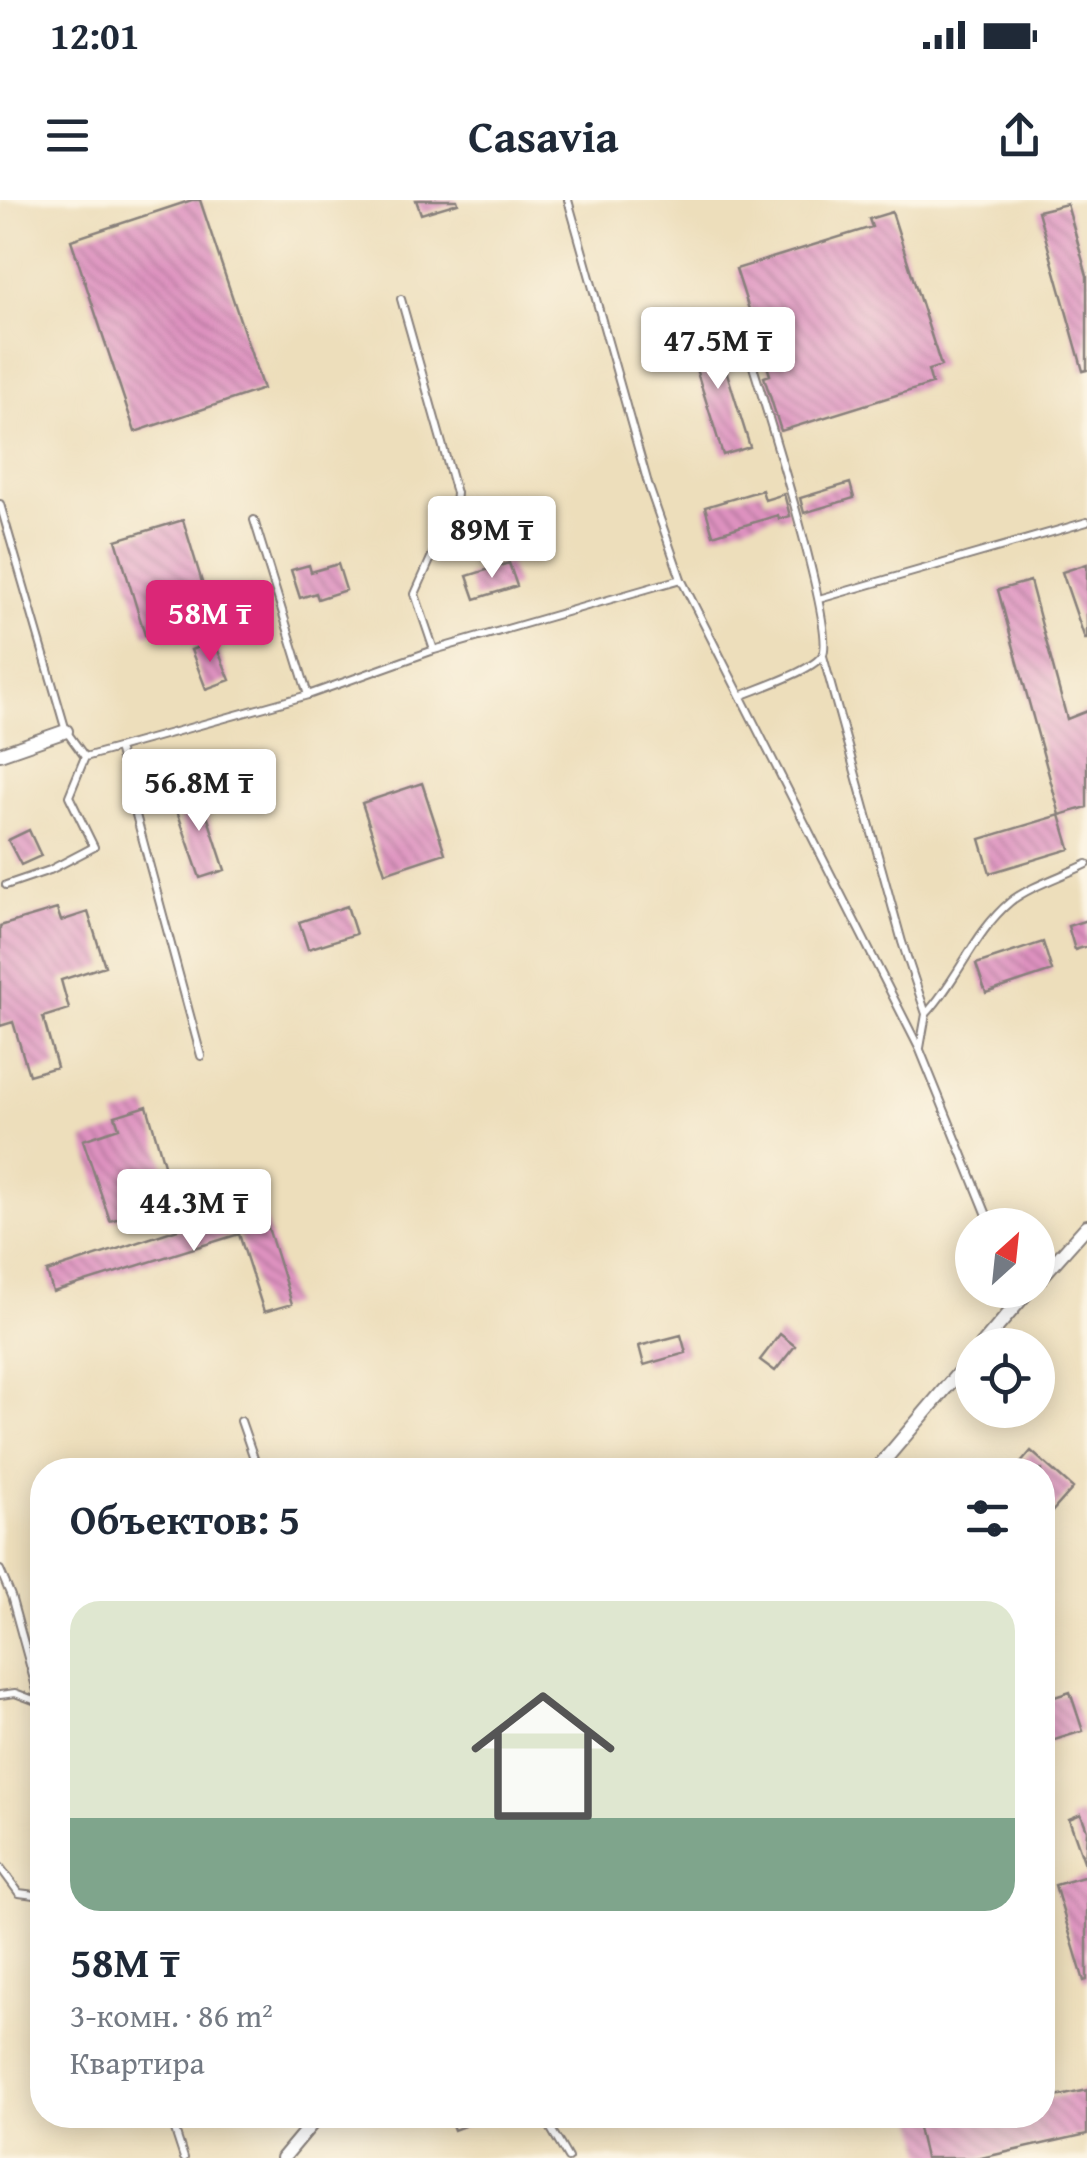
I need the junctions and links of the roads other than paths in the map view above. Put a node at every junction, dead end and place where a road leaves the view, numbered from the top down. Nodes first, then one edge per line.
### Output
1 (569, 202) edge
2 (401, 299) dead end
3 (742, 331) dead end
4 (0, 504) edge
5 (254, 520) dead end
6 (1087, 522) edge
7 (681, 578) junction
8 (819, 599) junction
9 (434, 650) junction
10 (822, 654) junction
11 (308, 695) junction
12 (741, 696) junction
13 (66, 731) junction
14 (118, 748) junction
15 (0, 754) edge
16 (85, 757) junction
17 (1087, 864) edge
18 (6, 885) dead end
19 (926, 1014) junction
20 (920, 1050) junction
21 (202, 1056) dead end
22 (984, 1208) edge
23 (1087, 1226) edge
24 (1055, 1262) edge
25 (1013, 1308) edge
26 (996, 1328) edge
27 (955, 1377) edge
28 (241, 1421) dead end
29 (254, 1458) edge
30 (886, 1458) edge
31 (0, 1570) edge
32 (30, 1662) edge
33 (0, 1695) edge
34 (30, 1700) edge
35 (0, 1867) edge
36 (30, 1894) edge
37 (174, 2128) edge
38 (308, 2128) edge
39 (551, 2128) edge
40 (184, 2158) edge
41 (283, 2158) edge
42 (568, 2158) edge

1 - 7 lane
2 - 9 lane
3 - 8 lane
4 - 13 lane
5 - 11 lane
6 - 8 lane
7 - 9 lane
7 - 12 lane
8 - 10 lane
9 - 11 lane
10 - 12 lane
10 - 19 lane
11 - 14 lane
12 - 20 lane
13 - 15 street
13 - 16 lane
14 - 16 lane
14 - 21 lane
16 - 18 lane
17 - 19 lane
19 - 20 lane
20 - 22 lane
23 - 24 street
25 - 26 street
27 - 30 street
28 - 29 lane
31 - 32 lane
33 - 34 lane
35 - 36 lane
37 - 40 lane
38 - 41 street
39 - 42 lane

